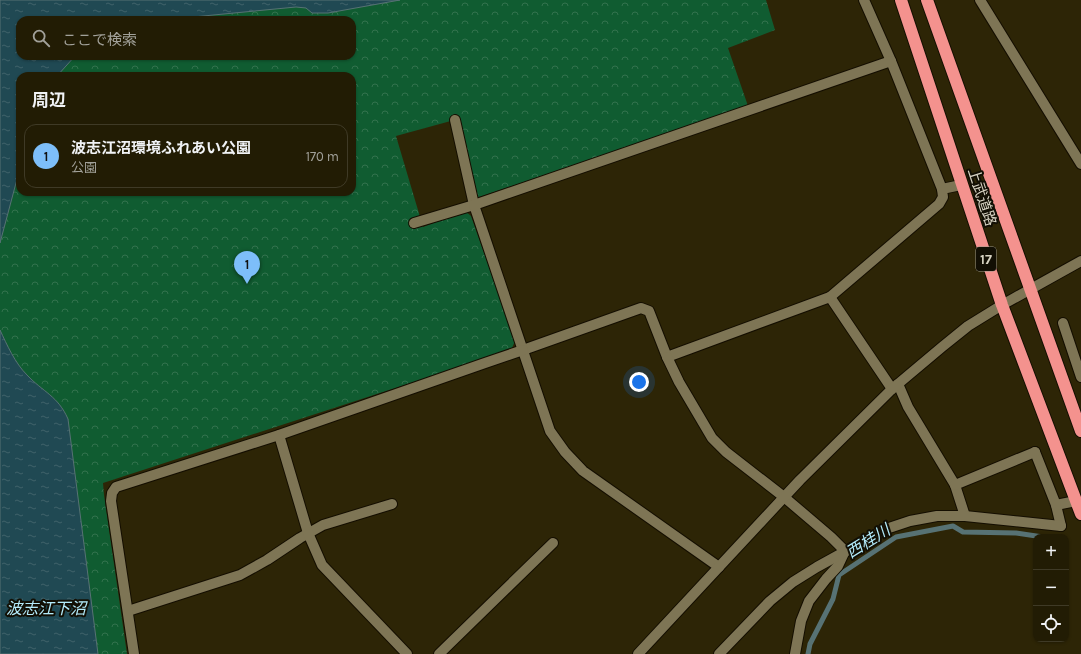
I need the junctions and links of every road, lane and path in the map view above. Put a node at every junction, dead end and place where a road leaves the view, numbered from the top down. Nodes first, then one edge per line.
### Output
1 (864, 0) edge
2 (901, 0) edge
3 (927, 0) edge
4 (980, 0) edge
5 (891, 61) junction
6 (455, 120) dead end
7 (1081, 164) edge
8 (962, 185) junction
9 (942, 189) junction
10 (474, 205) junction
11 (414, 223) dead end
12 (1081, 261) edge
13 (1030, 290) junction
14 (830, 297) junction
15 (1002, 306) junction
16 (1063, 323) dead end
17 (523, 350) junction
18 (667, 357) junction
19 (1081, 377) edge
20 (895, 387) junction
21 (1081, 431) edge
22 (279, 435) junction
23 (955, 485) junction
24 (784, 497) junction
25 (1076, 501) junction
26 (392, 504) dead end
27 (1056, 505) junction
28 (1081, 514) edge
29 (965, 516) junction
30 (308, 533) junction
31 (553, 543) dead end
32 (845, 551) junction
33 (719, 567) junction
34 (128, 611) junction
35 (134, 654) edge
36 (407, 654) edge
37 (439, 654) edge
38 (638, 654) edge
39 (719, 654) edge
40 (795, 654) edge

1 - 5 street
2 - 8 highway, 上武道路 / 17
3 - 13 highway, 上武道路 / 17
4 - 7 street
5 - 9 street
5 - 10 street
6 - 10 street
8 - 9 street
8 - 15 highway, 上武道路 / 17
9 - 14 street
10 - 11 street
10 - 17 street
12 - 13 street
13 - 15 street
13 - 21 highway, 上武道路 / 17
14 - 18 street
14 - 20 street
15 - 20 street
15 - 25 highway, 上武道路 / 17
16 - 19 street
17 - 18 street
17 - 22 street
17 - 33 street
18 - 24 street
20 - 23 street
20 - 24 street
22 - 30 street
22 - 34 street
23 - 27 street
23 - 29 street
24 - 32 street
24 - 33 street
25 - 27 street
25 - 28 highway, 上武道路 / 17
26 - 30 street
27 - 29 street
29 - 32 street
30 - 34 street
30 - 36 street
31 - 37 street
32 - 39 street
32 - 40 street
33 - 38 street
34 - 35 street

